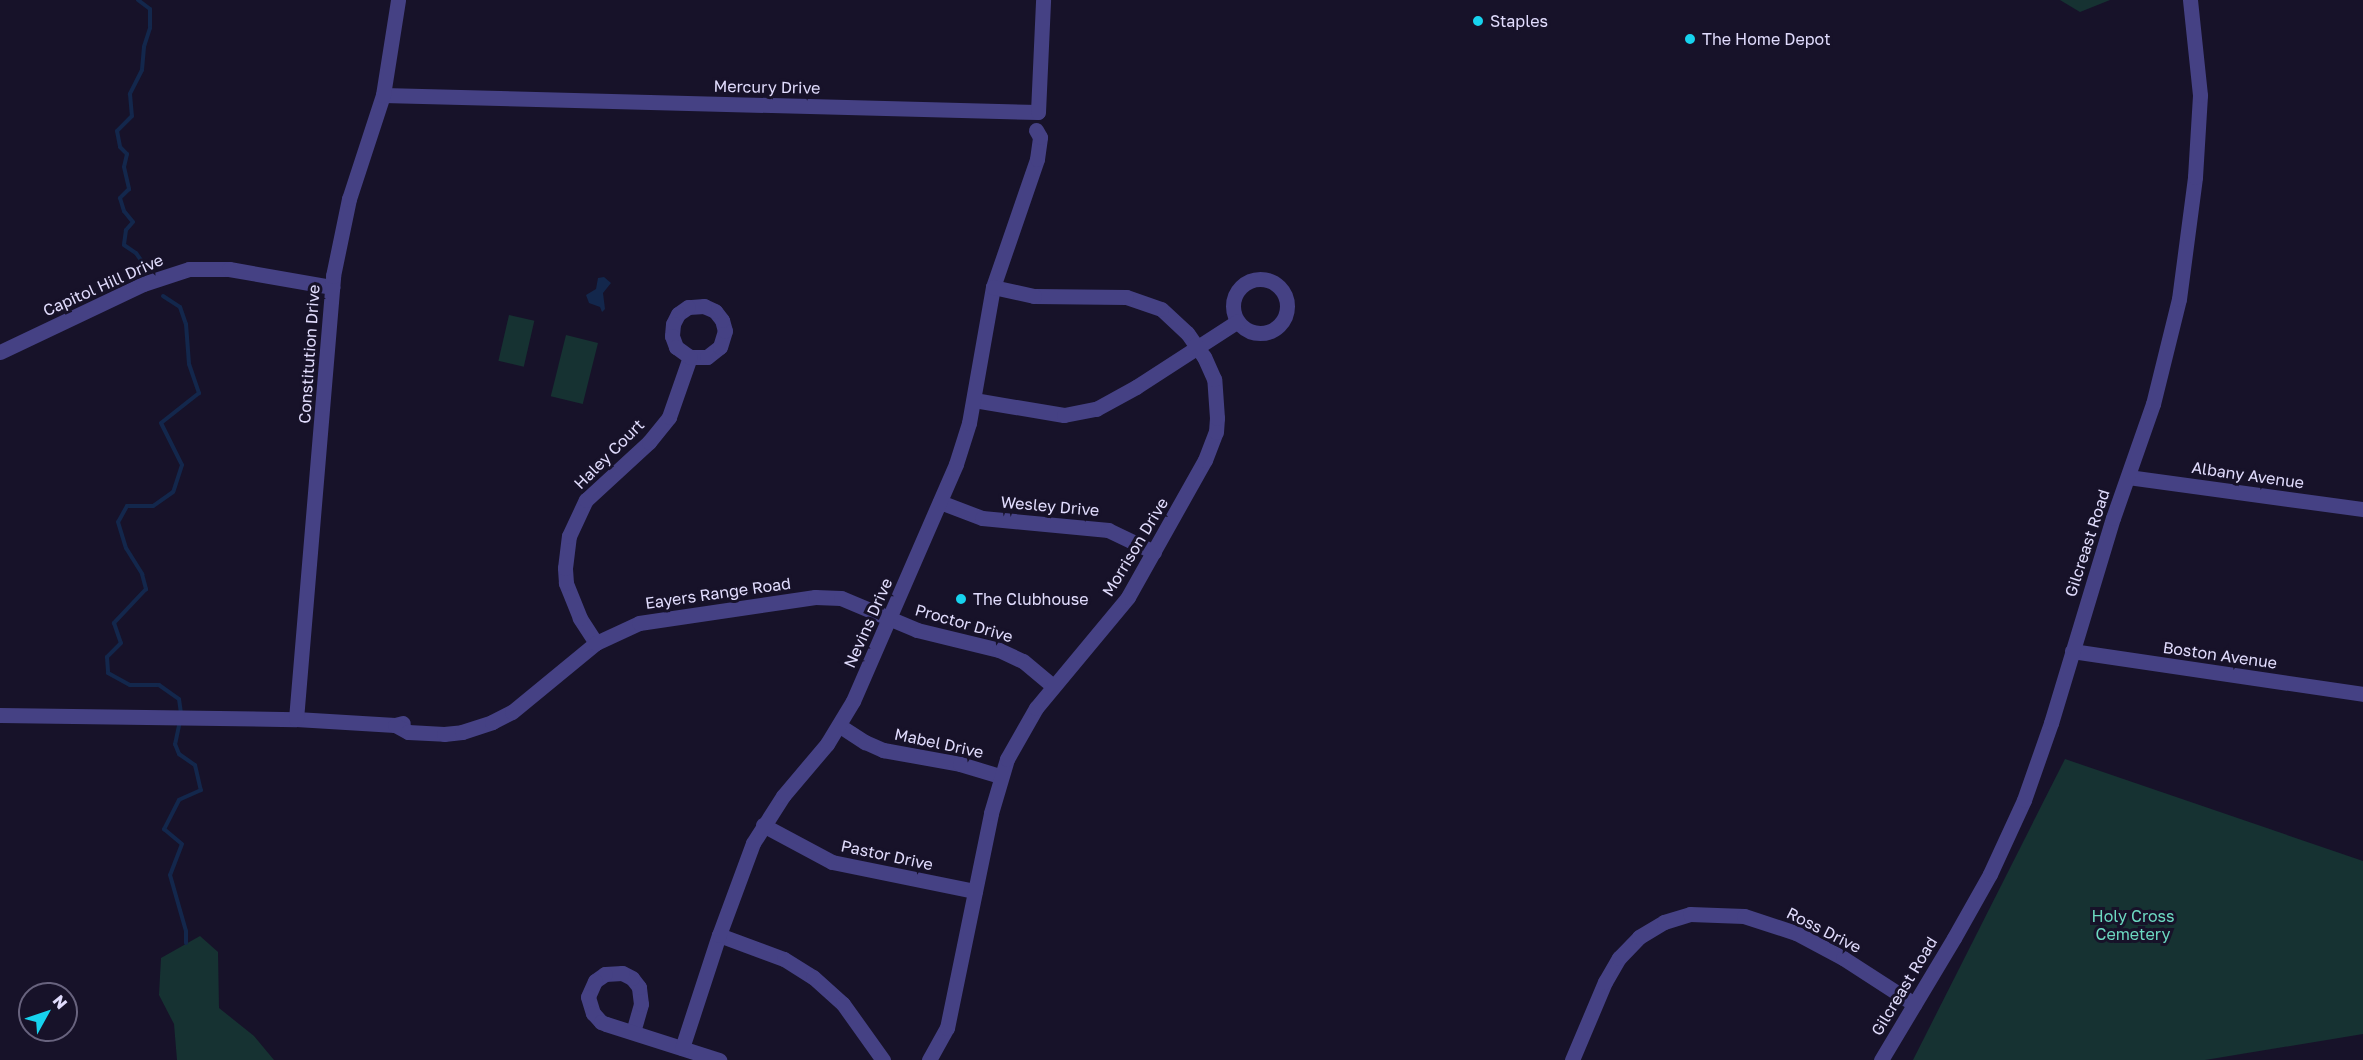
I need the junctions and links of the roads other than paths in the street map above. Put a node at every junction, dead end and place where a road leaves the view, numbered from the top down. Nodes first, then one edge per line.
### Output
1 (398, 0) edge
2 (1043, 0) edge
3 (2190, 0) edge
4 (383, 95) junction
5 (1038, 112) junction
6 (332, 287) junction
7 (993, 287) junction
8 (1238, 321) dead end
9 (1197, 346) junction
10 (0, 352) edge
11 (690, 357) dead end
12 (974, 400) junction
13 (2128, 477) junction
14 (940, 502) junction
15 (2363, 509) edge
16 (1154, 552) junction
17 (890, 619) junction
18 (596, 643) junction
19 (2072, 651) junction
20 (1053, 686) junction
21 (2363, 694) edge
22 (0, 715) edge
23 (297, 719) junction
24 (840, 726) junction
25 (1000, 776) junction
26 (764, 825) junction
27 (975, 891) junction
28 (719, 934) junction
29 (1914, 1004) junction
30 (633, 1032) dead end
31 (682, 1048) junction
32 (881, 1056) edge
33 (719, 1060) edge
34 (928, 1060) edge
35 (1572, 1060) edge
36 (1881, 1060) edge

1 - 4 street, Constitution Drive
2 - 5 street
3 - 13 street, Gilcreast Road
4 - 5 street, Mercury Drive
4 - 6 street, Constitution Drive
5 - 7 street, Nevins Drive
6 - 10 street, Capitol Hill Drive
6 - 23 street, Constitution Drive
7 - 9 street, Morrison Drive
7 - 12 street, Nevins Drive
8 - 9 street
9 - 12 street
9 - 16 street, Morrison Drive
11 - 18 street, Haley Court
12 - 14 street, Nevins Drive
13 - 15 street, Albany Avenue
13 - 19 street, Gilcreast Road
14 - 16 street, Wesley Drive
14 - 17 street, Nevins Drive
16 - 20 street, Morrison Drive
17 - 18 street, Eayers Range Road
17 - 20 street, Proctor Drive
17 - 24 street, Nevins Drive
18 - 23 street, Eayers Range Road
19 - 21 street, Boston Avenue
19 - 29 street, Gilcreast Road
20 - 25 street, Morrison Drive
22 - 23 street
24 - 25 street, Mabel Drive
24 - 26 street, Nevins Drive
25 - 27 street, Morrison Drive
26 - 27 street, Pastor Drive
26 - 28 street, Nevins Drive
27 - 34 street, Morrison Drive
28 - 31 street, Nevins Drive
28 - 32 street
29 - 35 street, Ross Drive
29 - 36 street, Gilcreast Road
30 - 31 street
31 - 33 street

